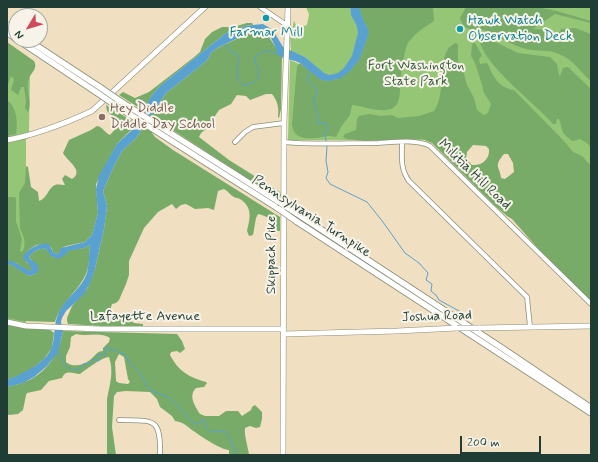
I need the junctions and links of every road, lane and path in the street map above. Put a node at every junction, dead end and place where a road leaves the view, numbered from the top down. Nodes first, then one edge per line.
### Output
1 (205, 7) edge
2 (260, 7) edge
3 (288, 7) edge
4 (288, 26) junction
5 (31, 48) edge
6 (39, 48) edge
7 (98, 90) junction
8 (284, 123) junction
9 (159, 130) junction
10 (7, 140) edge
11 (235, 142) dead end
12 (284, 142) junction
13 (402, 142) junction
14 (591, 304) edge
15 (7, 322) edge
16 (591, 326) edge
17 (530, 327) junction
18 (284, 332) junction
19 (591, 408) edge
20 (591, 413) edge
21 (119, 420) dead end
22 (160, 455) edge
23 (283, 455) edge

1 - 10 main road
2 - 4 street
3 - 4 main road, Skippack Pike
4 - 8 main road, Skippack Pike
5 - 7 highway, Pennsylvania Turnpike
6 - 7 highway, Pennsylvania Turnpike
7 - 9 highway, Pennsylvania Turnpike, bridge
8 - 11 street
8 - 12 main road, Skippack Pike
9 - 19 highway, Pennsylvania Turnpike, bridge
9 - 20 highway, Pennsylvania Turnpike, bridge
12 - 13 street, Militia Hill Road
12 - 18 main road, Skippack Pike
13 - 14 street, Militia Hill Road
13 - 17 street
15 - 18 main road, Lafayette Avenue
16 - 17 main road, Joshua Road
17 - 18 main road, Joshua Road, bridge
18 - 23 main road, Skippack Pike
21 - 22 street

